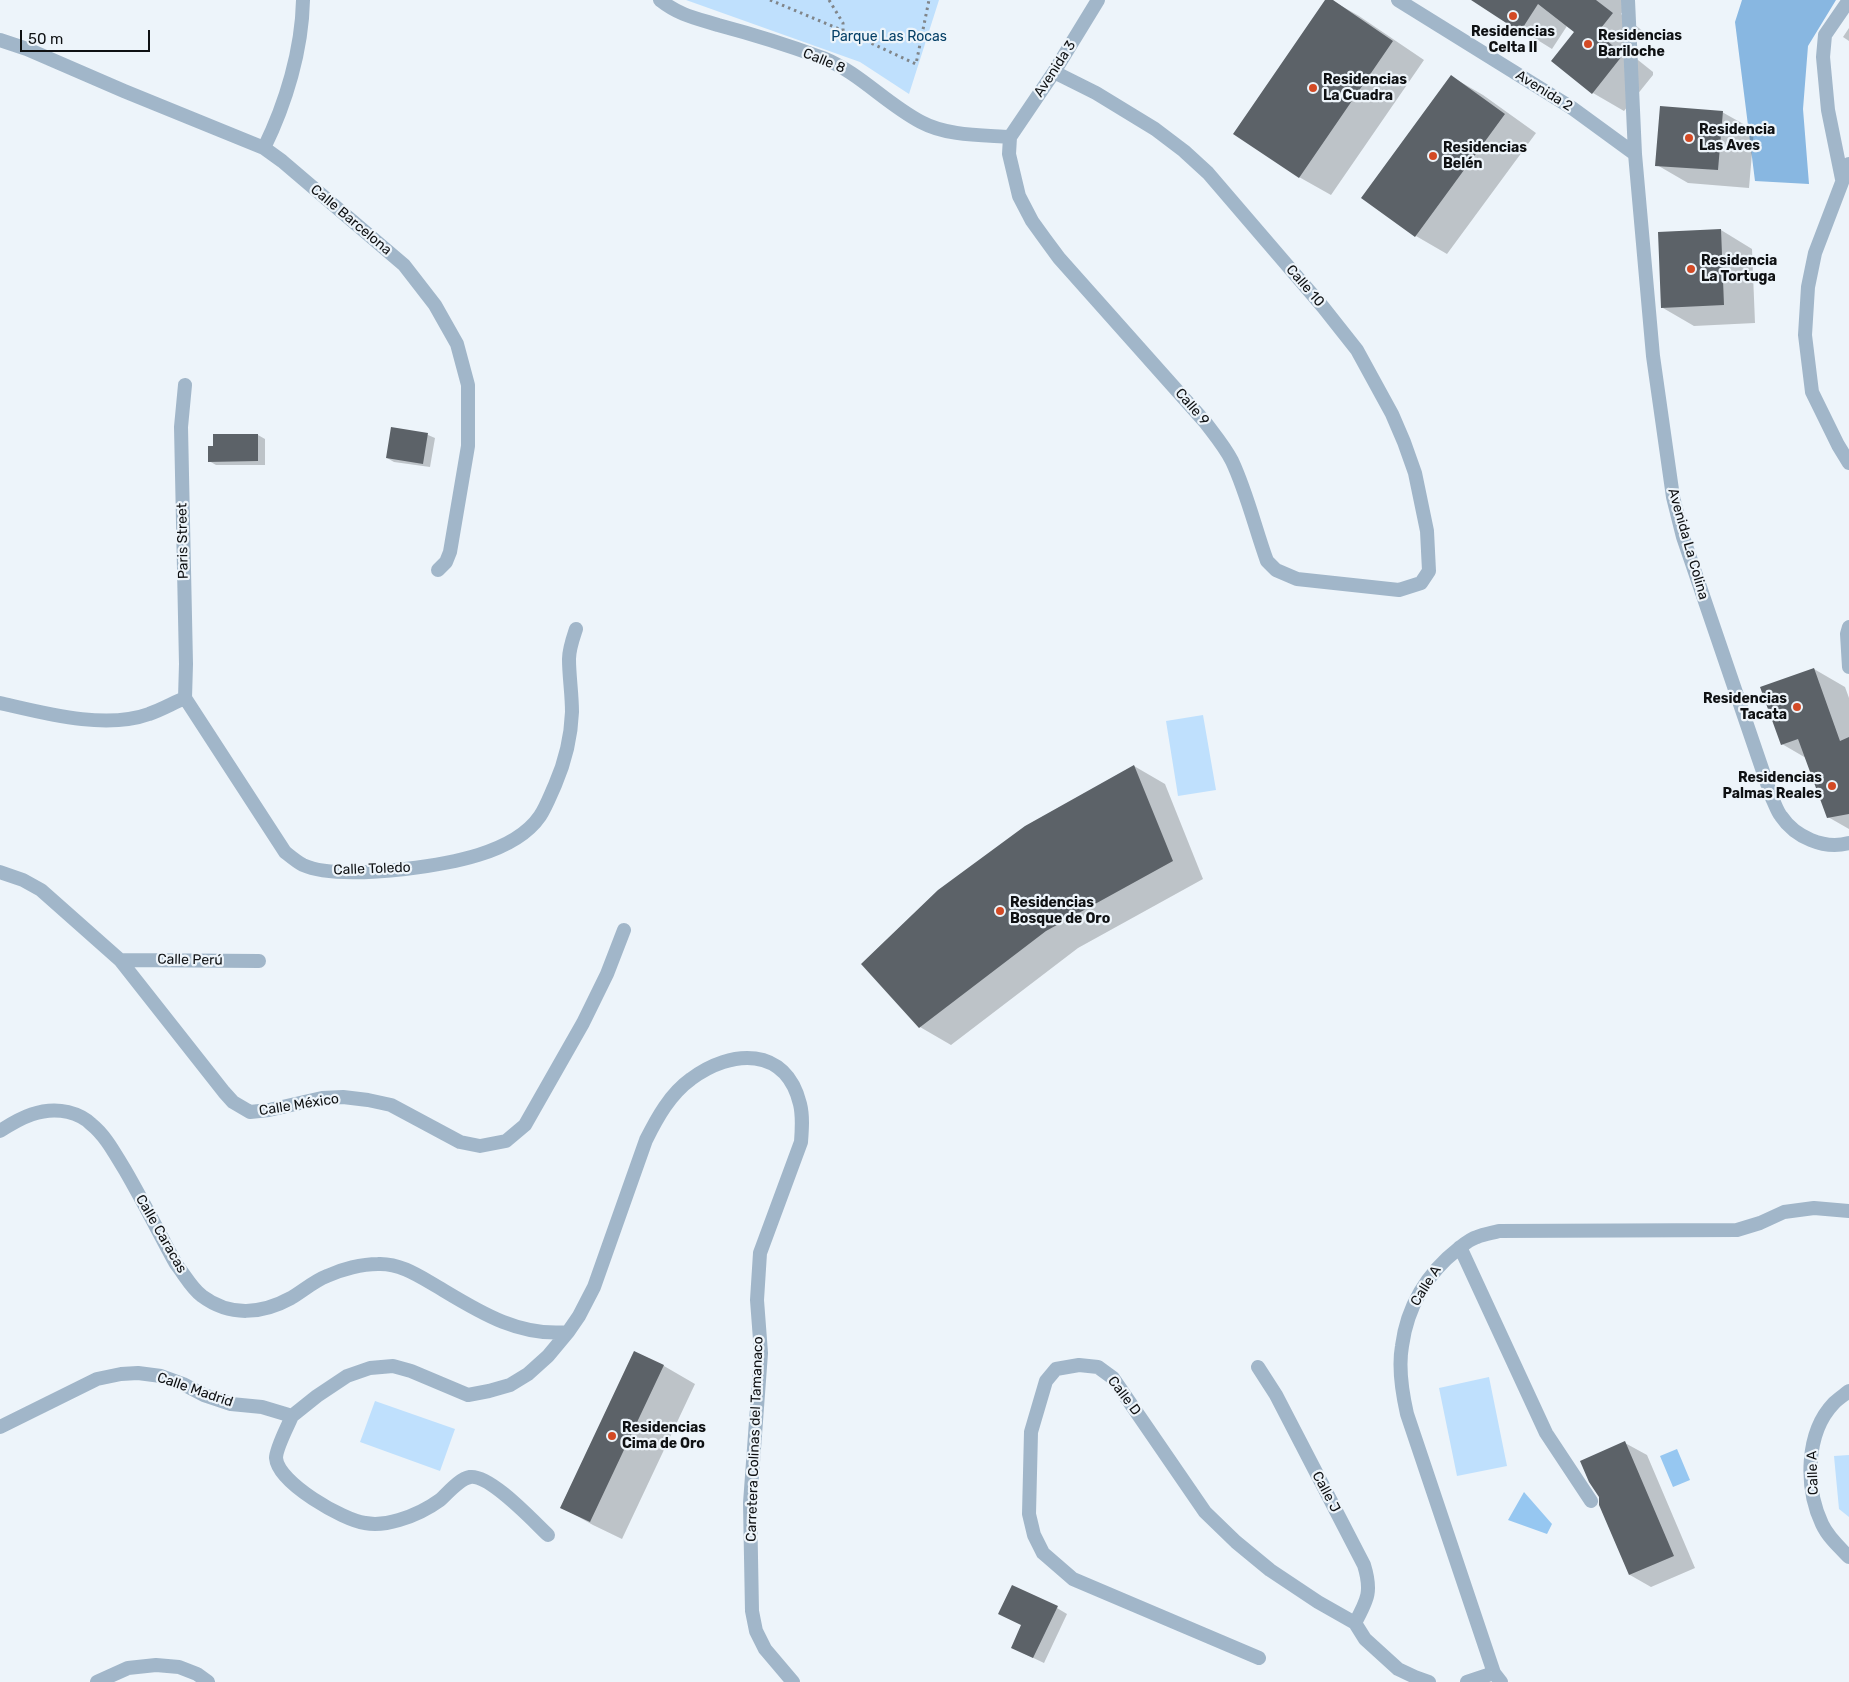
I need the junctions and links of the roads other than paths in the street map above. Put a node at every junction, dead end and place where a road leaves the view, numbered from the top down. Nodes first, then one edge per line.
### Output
1 (303, 0) edge
2 (660, 0) edge
3 (1098, 0) edge
4 (1398, 0) edge
5 (1628, 0) edge
6 (1849, 0) edge
7 (0, 40) edge
8 (1054, 72) junction
9 (1010, 137) junction
10 (264, 148) junction
11 (1635, 154) junction
12 (1849, 164) edge
13 (1842, 179) junction
14 (185, 385) dead end
15 (1849, 463) edge
16 (438, 570) dead end
17 (1421, 584) joint
18 (1849, 627) edge
19 (576, 629) dead end
20 (1849, 666) edge
21 (185, 698) junction
22 (0, 703) edge
23 (1849, 843) edge
24 (0, 872) edge
25 (624, 930) dead end
26 (120, 960) junction
27 (259, 961) dead end
28 (0, 1131) edge
29 (1849, 1211) edge
30 (1460, 1247) junction
31 (568, 1332) junction
32 (1258, 1367) dead end
33 (1849, 1391) edge
34 (292, 1416) junction
35 (0, 1427) edge
36 (1591, 1501) dead end
37 (548, 1535) dead end
38 (1849, 1557) edge
39 (1355, 1623) junction
40 (1258, 1658) dead end
41 (1498, 1678) edge
42 (98, 1682) edge
43 (208, 1682) edge
44 (792, 1682) edge
45 (1429, 1682) edge
46 (1467, 1682) edge

1 - 10 street
2 - 9 street, Calle 8
3 - 8 street, Avenida 3
4 - 11 street, Avenida 2
5 - 11 street, Avenida La Colina
6 - 13 street
7 - 10 street, Calle Barcelona
8 - 9 street, Avenida 3
8 - 17 street, Calle 10
9 - 17 street, Calle 9
10 - 16 street, Calle Barcelona
11 - 23 street, Avenida La Colina
12 - 13 street
13 - 15 street
14 - 21 street, Paris Street
18 - 20 street
19 - 21 street, Calle Toledo
21 - 22 street
24 - 26 street, Calle México
25 - 26 street, Calle México
26 - 27 street, Calle Perú
28 - 31 street, Calle Caracas
29 - 30 street, Calle A
30 - 36 street
30 - 41 street, Calle A
31 - 34 street
31 - 44 street, Carretera Colinas del Tamanaco
32 - 39 street, Calle J
33 - 38 street, Calle A
34 - 35 street, Calle Madrid
34 - 37 street
39 - 40 street, Calle D
39 - 45 street, Calle D
41 - 46 street
42 - 43 street

